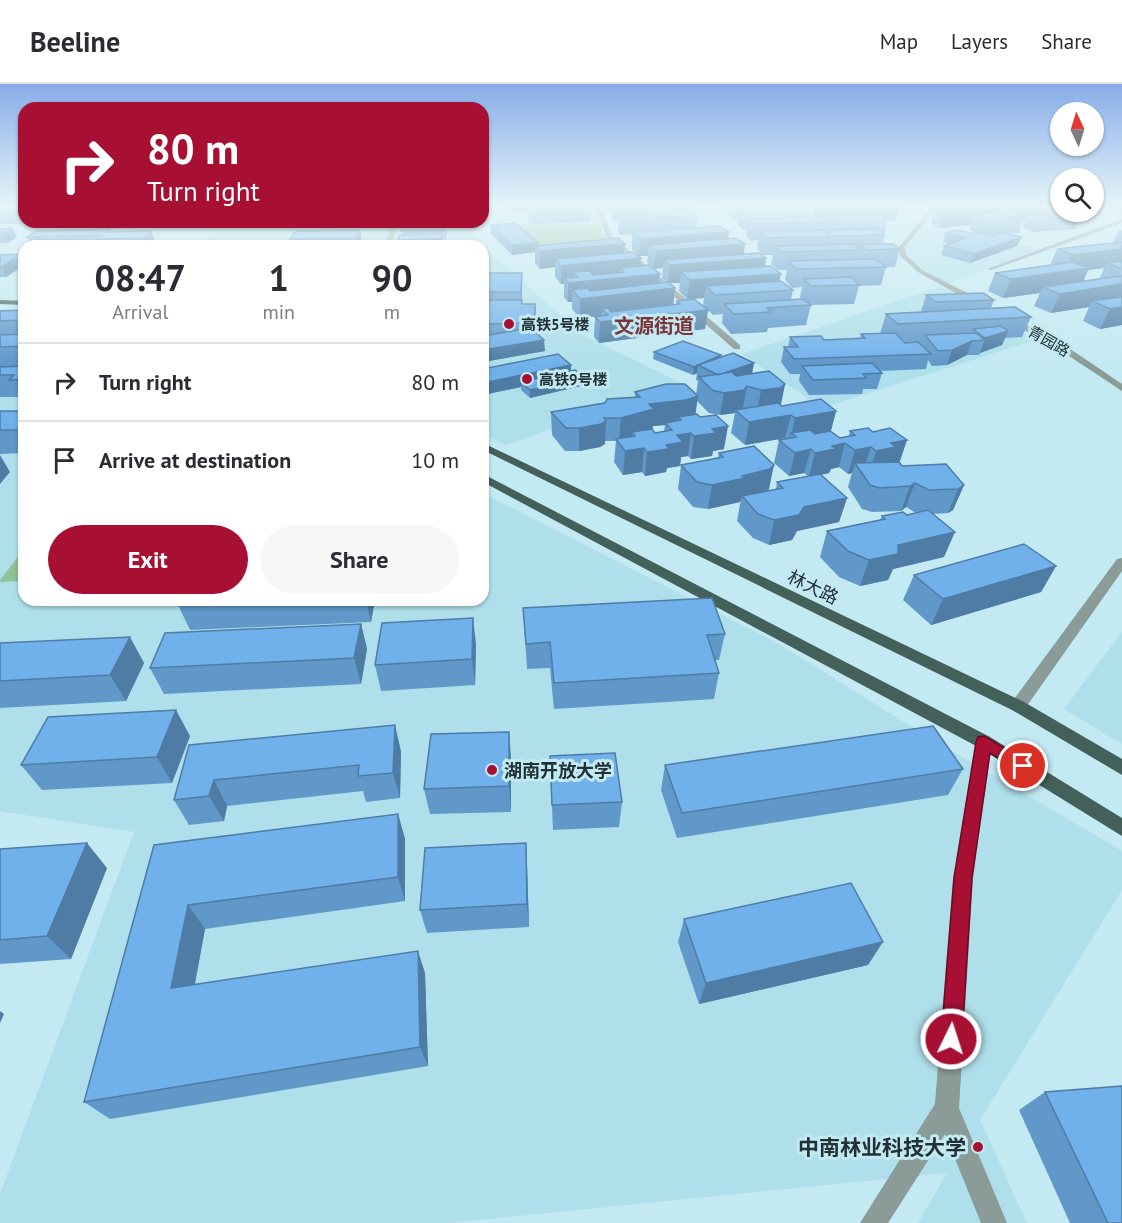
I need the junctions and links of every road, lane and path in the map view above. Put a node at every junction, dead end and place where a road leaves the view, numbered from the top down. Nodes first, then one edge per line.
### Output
1 (635, 259) edge
2 (907, 259) edge
3 (1017, 259) edge
4 (990, 269) dead end
5 (0, 294) edge
6 (18, 295) edge
7 (0, 302) edge
8 (18, 303) edge
9 (990, 309) edge
10 (1001, 314) edge
11 (737, 347) edge
12 (1122, 388) edge
13 (489, 449) edge
14 (489, 480) edge
15 (1122, 562) edge
16 (1017, 706) junction
17 (984, 742) junction
18 (1122, 768) edge
19 (1122, 828) edge
20 (947, 1108) junction
21 (873, 1223) edge
22 (994, 1223) edge

1 - 11 street
2 - 9 street
3 - 4 street
5 - 6 main road
7 - 8 main road
10 - 12 street, 青园路
13 - 16 main road, 林大路
14 - 17 main road
15 - 16 street
16 - 18 main road, 林大路
17 - 19 main road
17 - 20 street
20 - 21 street
20 - 22 street

